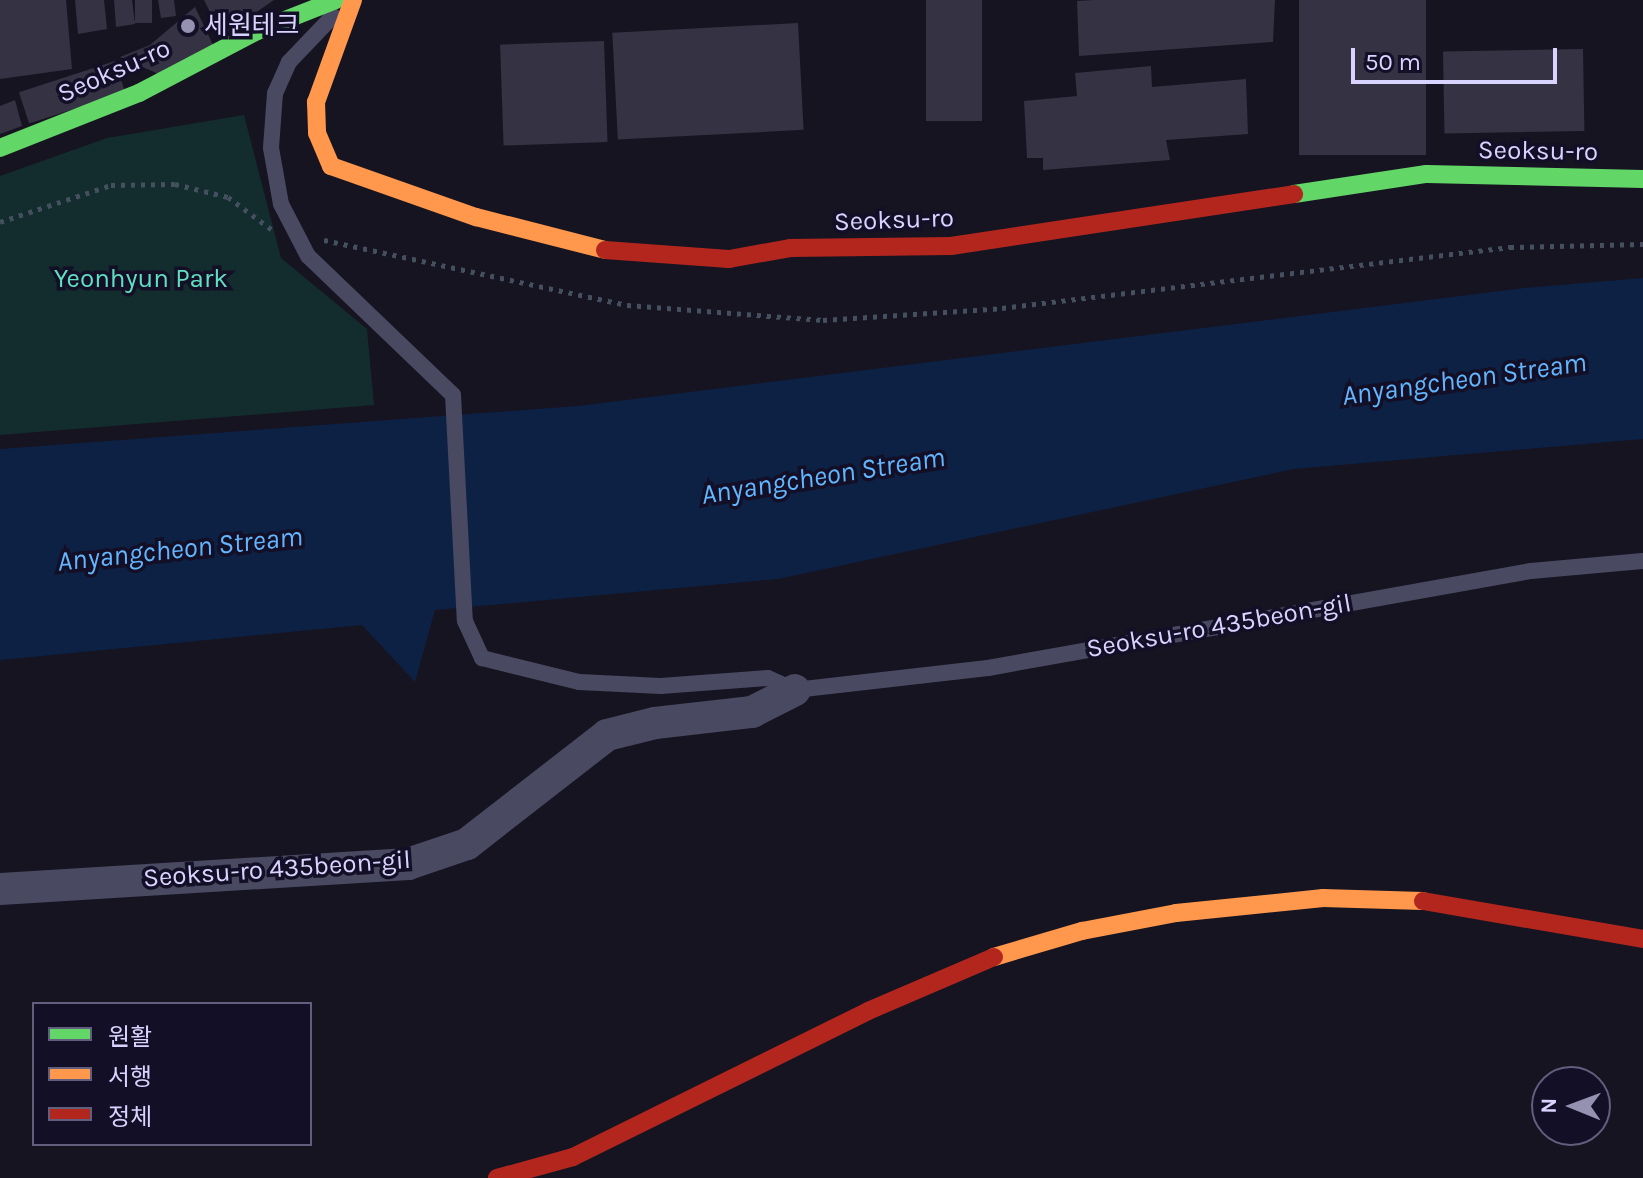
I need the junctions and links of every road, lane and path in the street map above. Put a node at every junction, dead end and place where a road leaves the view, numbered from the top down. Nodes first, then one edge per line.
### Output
1 (336, 0) edge
2 (351, 0) edge
3 (0, 148) edge
4 (1643, 179) edge
5 (0, 222) edge
6 (267, 228) dead end
7 (1643, 561) edge
8 (795, 690) junction
9 (0, 889) edge
10 (1643, 939) edge
11 (497, 1178) edge

1 - 3 main road, Seoksu-ro
2 - 4 main road, Seoksu-ro
2 - 8 lane, Seoksu-ro 435beon-gil
5 - 6 path
7 - 8 lane, Seoksu-ro 435beon-gil
8 - 9 street, Seoksu-ro 435beon-gil
10 - 11 main road

